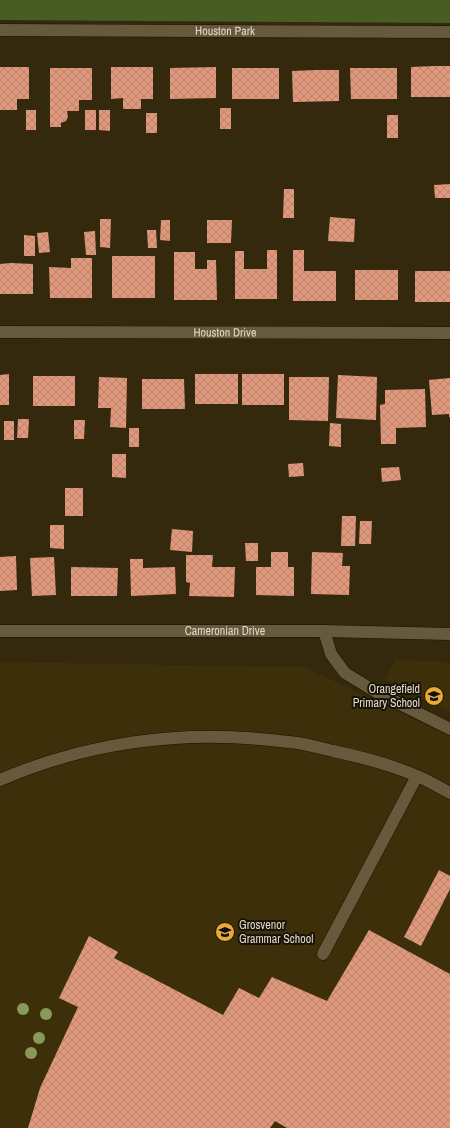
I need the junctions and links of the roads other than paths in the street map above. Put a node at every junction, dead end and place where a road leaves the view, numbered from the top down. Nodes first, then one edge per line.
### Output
1 (0, 30) edge
2 (450, 32) edge
3 (0, 332) edge
4 (450, 333) edge
5 (0, 631) edge
6 (324, 631) junction
7 (450, 634) edge
8 (450, 729) edge
9 (417, 776) junction
10 (0, 780) edge
11 (450, 793) edge
12 (323, 954) dead end

1 - 2 street, Houston Park
3 - 4 street, Houston Drive
5 - 6 street, Cameronian Drive
6 - 7 street, Cameronian Drive
6 - 8 street
9 - 10 street
9 - 11 street
9 - 12 street

